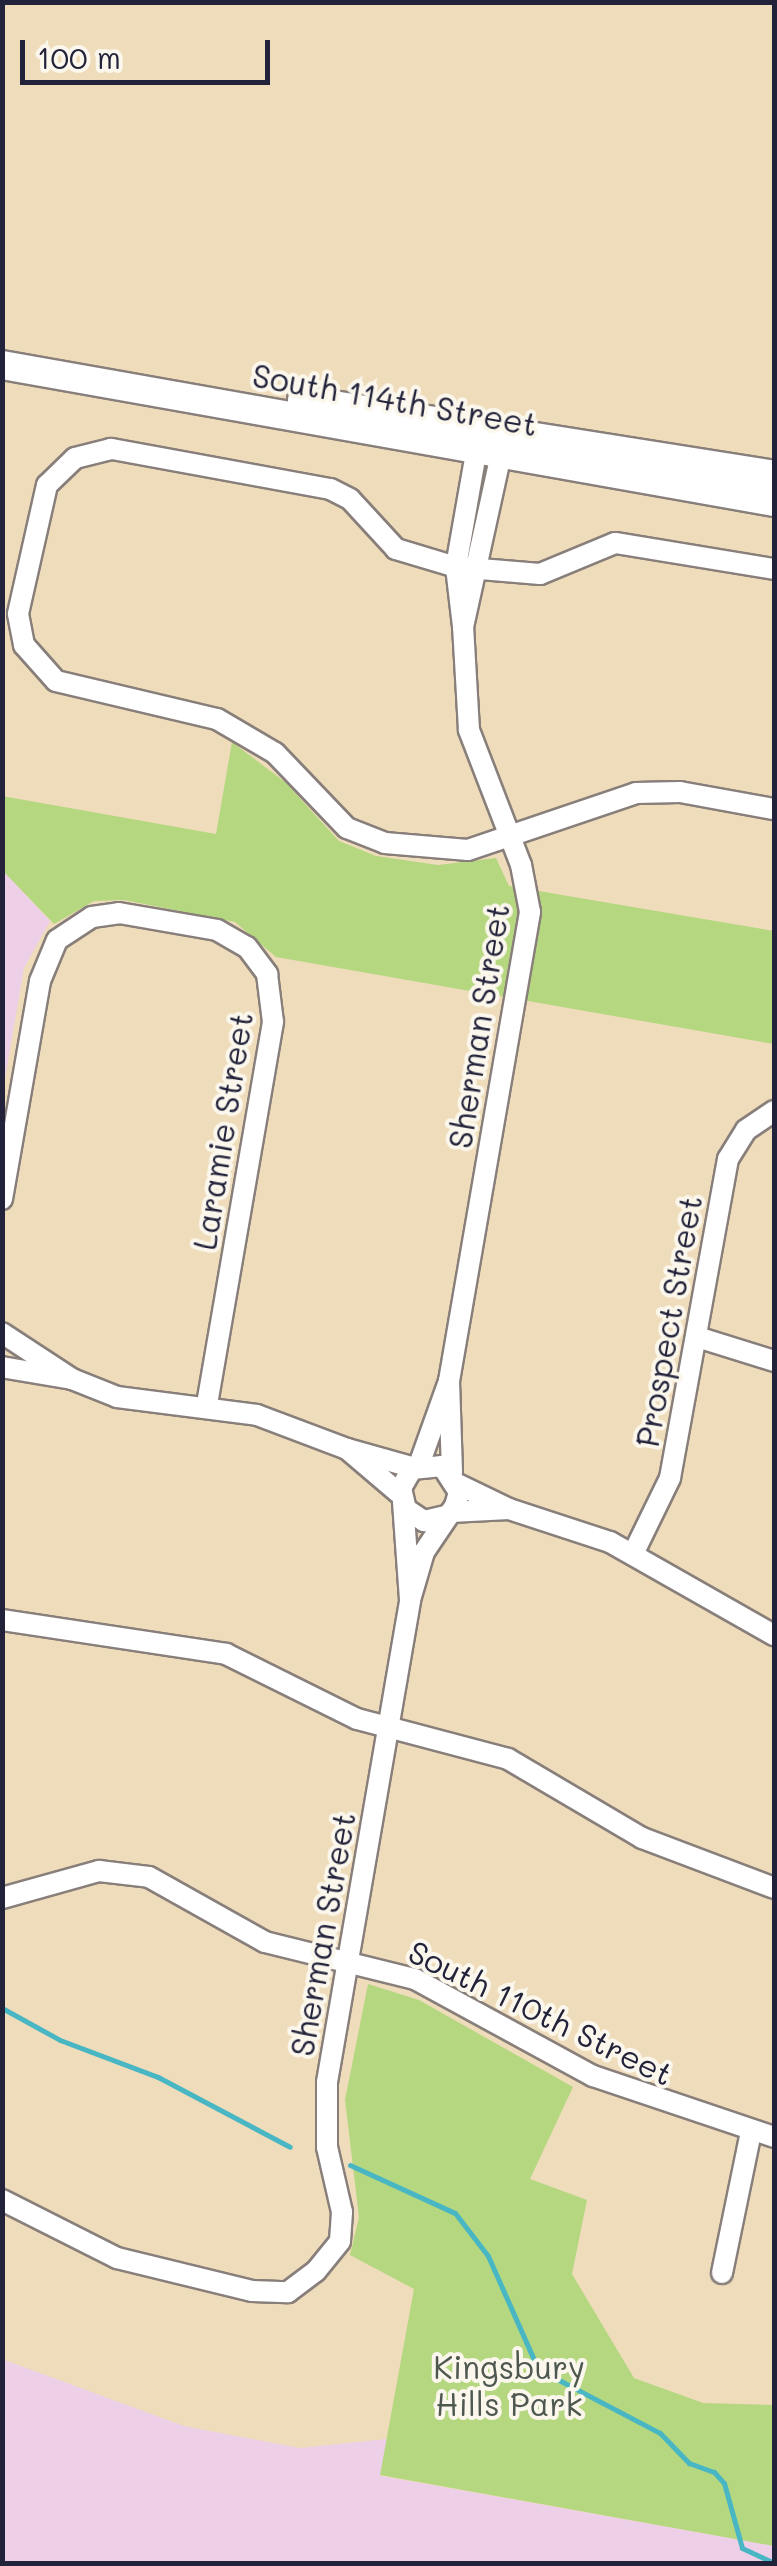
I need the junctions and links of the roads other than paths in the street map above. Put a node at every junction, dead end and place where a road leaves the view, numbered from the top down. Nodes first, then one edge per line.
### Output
1 (2, 363) edge
2 (491, 439) junction
3 (774, 476) edge
4 (774, 502) edge
5 (456, 567) junction
6 (774, 569) edge
7 (480, 571) junction
8 (463, 628) junction
9 (774, 808) edge
10 (510, 835) junction
11 (774, 1111) edge
12 (2, 1199) edge
13 (2, 1334) edge
14 (697, 1338) junction
15 (774, 1361) edge
16 (2, 1364) edge
17 (72, 1379) junction
18 (449, 1381) junction
19 (206, 1404) junction
20 (347, 1449) junction
21 (417, 1467) junction
22 (455, 1478) junction
23 (402, 1499) junction
24 (509, 1509) junction
25 (448, 1514) junction
26 (633, 1554) junction
27 (410, 1600) junction
28 (2, 1620) edge
29 (774, 1635) edge
30 (388, 1728) junction
31 (774, 1888) edge
32 (2, 1898) edge
33 (348, 1962) junction
34 (752, 2132) junction
35 (774, 2137) edge
36 (2, 2200) edge
37 (722, 2273) dead end

1 - 2 street, South 114th Street
2 - 3 street, South 114th Street
2 - 4 street, South 114th Street
2 - 5 street, Sherman Street
2 - 7 street, Sherman Street
5 - 7 street
5 - 8 street, Sherman Street
5 - 10 street
6 - 7 street
7 - 8 street, Sherman Street
8 - 10 street, Sherman Street
9 - 10 street
10 - 18 street, Sherman Street
11 - 14 street, Prospect Street
12 - 19 street, Laramie Street
13 - 16 street
13 - 17 street
14 - 15 street
14 - 26 street, Prospect Street
16 - 17 street
17 - 19 street
18 - 21 street, Sherman Street
18 - 22 street, Sherman Street
19 - 20 street
20 - 21 street
20 - 23 street
21 - 22 street
21 - 23 street
22 - 24 street
22 - 25 street
23 - 25 street
23 - 27 street, Sherman Street
24 - 25 street
24 - 26 street
25 - 27 street, Sherman Street
26 - 29 street
27 - 30 street, Sherman Street
28 - 30 street
30 - 31 street
30 - 33 street, Sherman Street
32 - 33 street, South 110th Street
33 - 34 street, South 110th Street
33 - 36 street, Sherman Street
34 - 35 street, South 110th Street
34 - 37 street

